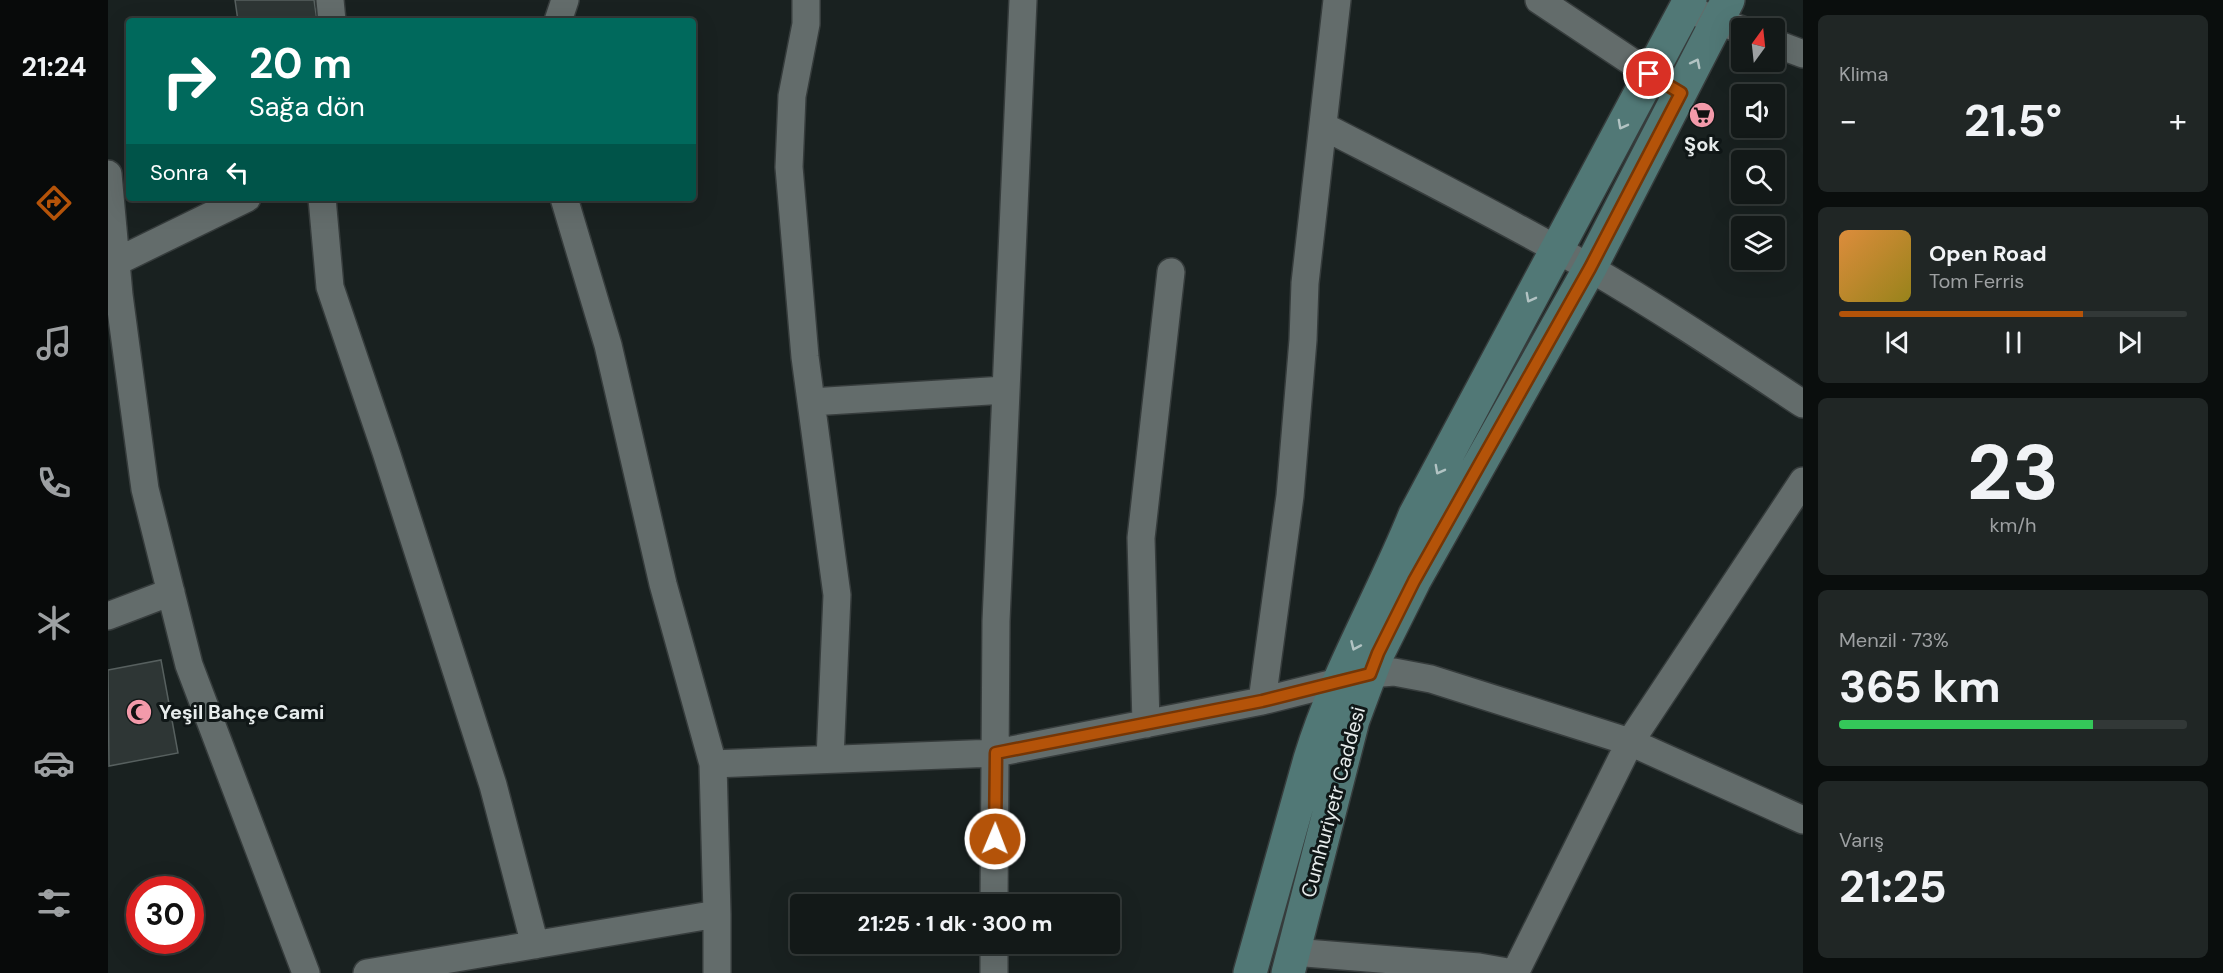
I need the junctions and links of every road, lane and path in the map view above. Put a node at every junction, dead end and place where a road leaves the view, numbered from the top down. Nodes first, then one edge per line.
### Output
1 (330, 0) edge
2 (566, 0) edge
3 (806, 0) edge
4 (1023, 0) edge
5 (1337, 0) edge
6 (1539, 0) edge
7 (1688, 4) edge
8 (1729, 17) edge
9 (332, 18) edge
10 (559, 18) edge
11 (1785, 47) edge
12 (1803, 54) edge
13 (1649, 74) junction
14 (1681, 93) junction
15 (1323, 126) junction
16 (108, 174) edge
17 (241, 201) edge
18 (322, 201) edge
19 (565, 201) edge
20 (1556, 249) junction
21 (116, 262) junction
22 (1590, 268) junction
23 (1171, 272) dead end
24 (1005, 390) junction
25 (811, 402) junction
26 (1803, 404) edge
27 (1803, 482) edge
28 (171, 592) junction
29 (108, 616) edge
30 (1370, 674) junction
31 (1338, 681) junction
32 (1262, 701) junction
33 (1146, 724) junction
34 (1630, 742) junction
35 (996, 753) junction
36 (830, 759) junction
37 (713, 764) junction
38 (1803, 820) edge
39 (994, 894) edge
40 (717, 914) junction
41 (535, 945) junction
42 (994, 954) edge
43 (1291, 963) edge
44 (306, 973) edge
45 (367, 973) edge
46 (717, 973) edge
47 (994, 973) edge
48 (1250, 973) edge
49 (1514, 973) edge

1 - 9 street
2 - 10 street
3 - 25 street
4 - 24 street
5 - 15 street
6 - 13 street
7 - 8 street
7 - 13 main road
14 -> 8 main road, Cumhuriyetr Caddesi
11 - 12 street
13 - 14 street
13 -> 20 main road
14 - 22 main road, Cumhuriyetr Caddesi
15 - 20 street
15 - 32 street
16 - 21 street
17 - 21 street
18 - 41 street
19 - 37 street
20 - 22 street
20 -> 31 main road
21 - 28 street
22 - 26 street
22 - 30 main road, Cumhuriyetr Caddesi
23 - 33 street
24 - 25 street
24 - 35 street
25 - 36 street
27 - 34 street
28 - 29 street
28 - 44 street
30 - 31 street
30 - 34 street
30 - 43 main road, Cumhuriyetr Caddesi
31 - 32 street
31 - 48 main road
32 - 33 street
33 - 35 street
34 - 38 street
34 - 49 street
35 - 36 street
35 - 39 street
36 - 37 street
37 - 40 street
40 - 41 street
40 - 46 street
41 - 45 street
42 - 47 street
43 - 49 street

